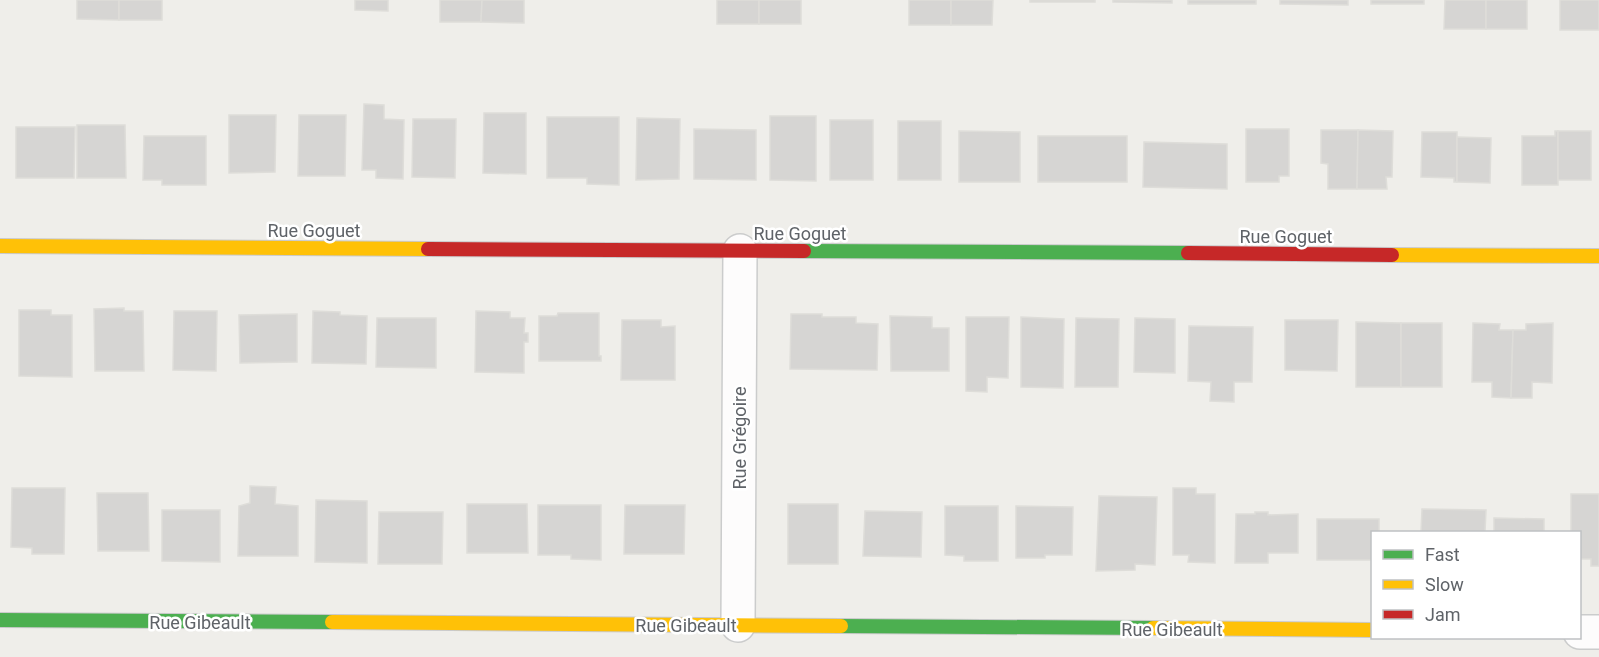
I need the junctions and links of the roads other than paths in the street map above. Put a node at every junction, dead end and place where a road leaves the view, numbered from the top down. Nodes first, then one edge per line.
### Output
1 (0, 246) edge
2 (740, 251) junction
3 (1599, 256) edge
4 (0, 620) edge
5 (738, 625) junction
6 (1371, 630) edge
7 (1581, 632) edge
8 (1599, 632) edge

1 - 2 street, Rue Goguet
2 - 3 street, Rue Goguet
2 - 5 street, Rue Grégoire
4 - 5 street, Rue Gibeault
5 - 6 street, Rue Gibeault
7 - 8 street

